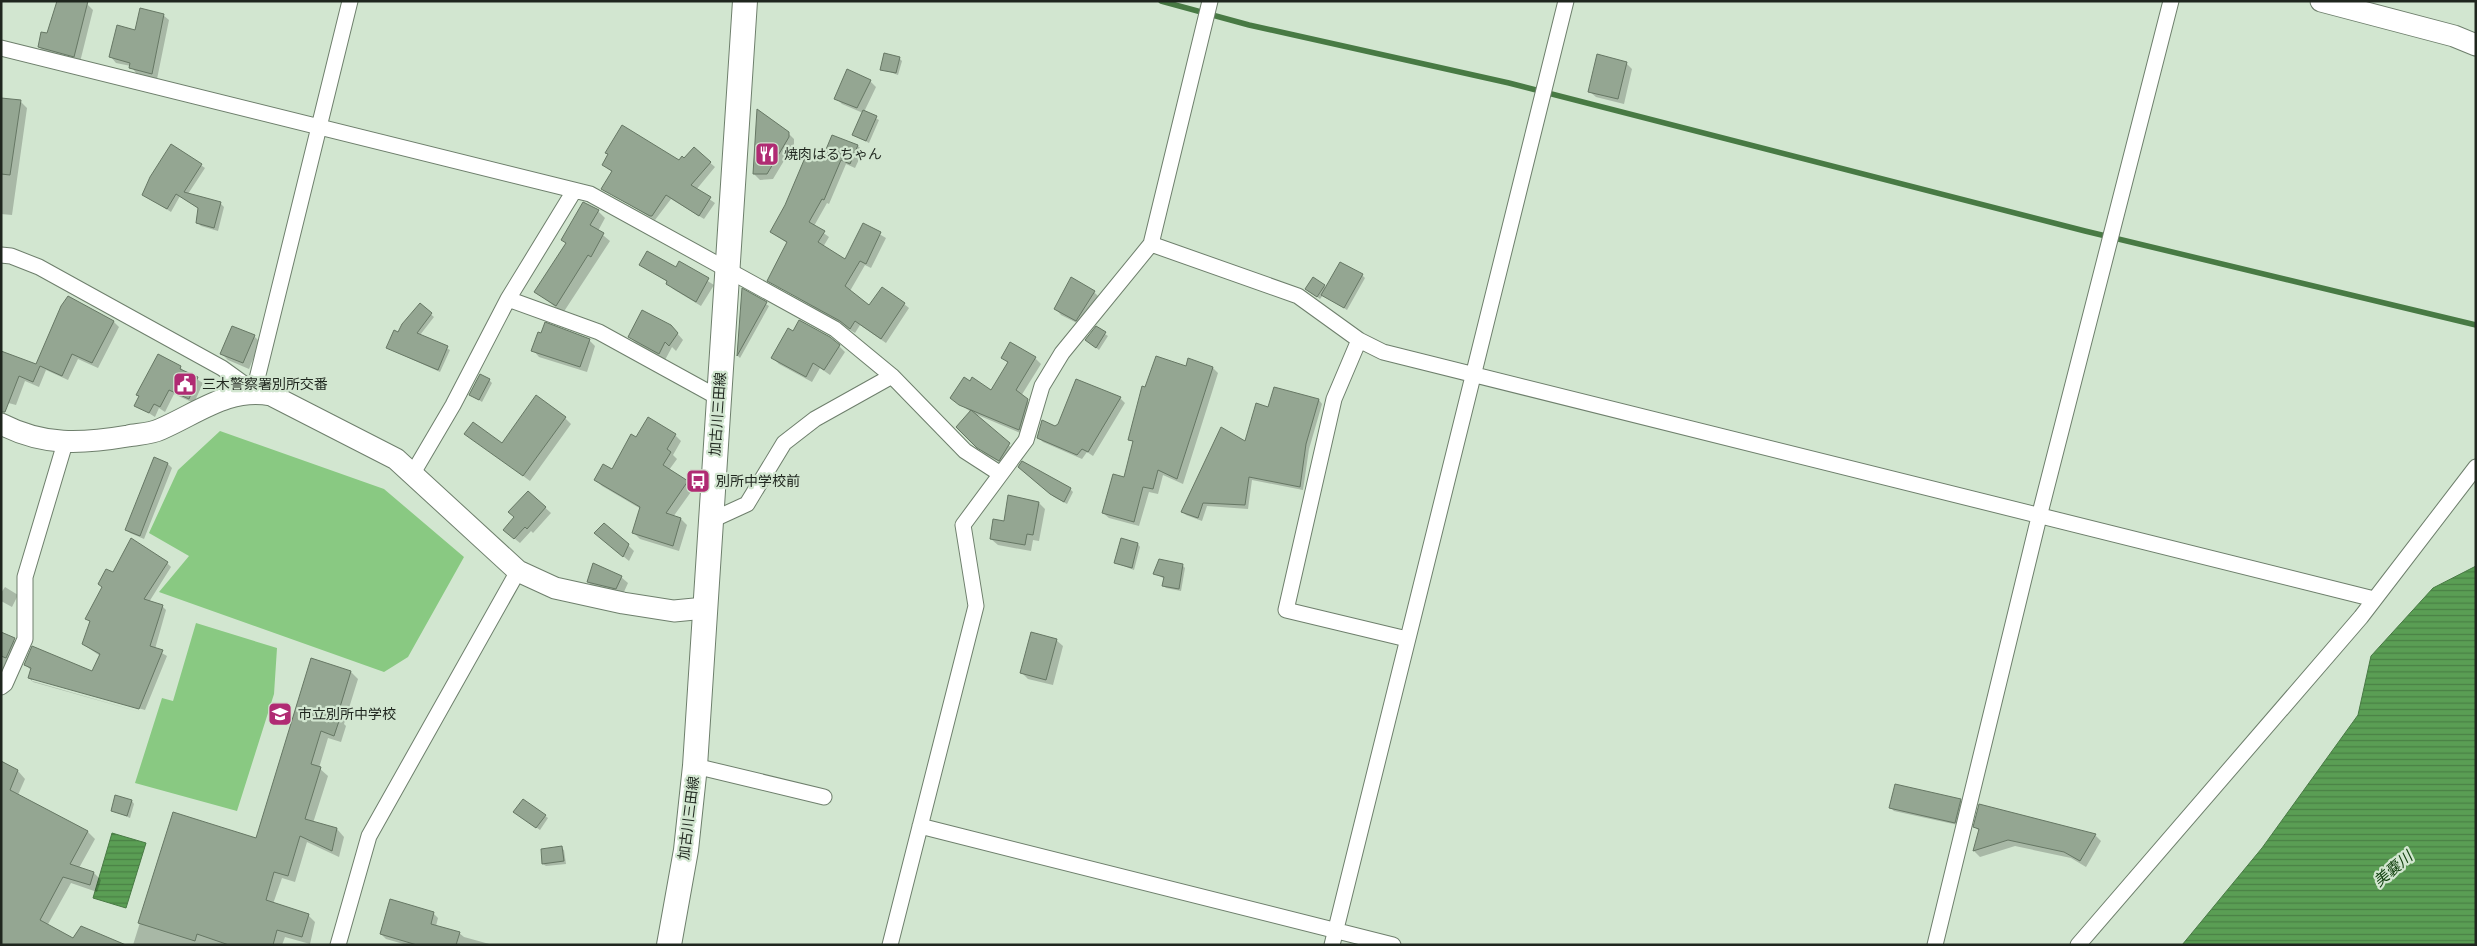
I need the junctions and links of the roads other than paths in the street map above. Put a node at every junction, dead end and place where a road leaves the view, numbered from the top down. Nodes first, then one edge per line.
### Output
1 (350, 1) edge
2 (745, 1) edge
3 (1210, 1) edge
4 (1566, 1) edge
5 (2171, 1) edge
6 (2320, 1) edge
7 (2476, 45) edge
8 (1, 48) edge
9 (319, 128) junction
10 (574, 191) junction
11 (1151, 244) junction
12 (1, 255) edge
13 (727, 271) junction
14 (508, 299) junction
15 (1359, 340) junction
16 (1471, 375) junction
17 (892, 376) junction
18 (254, 391) junction
19 (719, 398) junction
20 (1, 424) edge
21 (65, 442) junction
22 (2476, 467) edge
23 (414, 473) junction
24 (999, 473) junction
25 (2039, 517) junction
26 (710, 521) junction
27 (518, 571) junction
28 (2374, 599) junction
29 (705, 608) junction
30 (1407, 639) junction
31 (1, 687) edge
32 (695, 766) junction
33 (824, 797) dead end
34 (920, 826) junction
35 (1334, 938) edge
36 (338, 945) edge
37 (669, 945) edge
38 (890, 945) edge
39 (1393, 945) edge
40 (1935, 945) edge
41 (2078, 945) edge

1 - 9 street
2 - 13 main road, 加古川三田線
3 - 11 street
4 - 16 street
5 - 25 street
6 - 7 street
8 - 9 street
9 - 10 street
9 - 18 street
10 - 13 street
10 - 14 street
11 - 15 street
11 - 24 street
12 - 18 street
13 - 17 street
13 - 19 main road, 加古川三田線
14 - 19 street
14 - 23 street
15 - 16 street
15 - 30 street
16 - 25 street
16 - 30 street
17 - 24 street
17 - 26 street
18 - 21 street
18 - 23 street
19 - 26 main road, 加古川三田線
20 - 21 street
21 - 31 street
22 - 28 street
23 - 27 street
24 - 34 street
25 - 28 street
25 - 40 street
26 - 29 main road, 加古川三田線
27 - 29 street
27 - 36 street
28 - 41 street
29 - 32 main road, 加古川三田線
30 - 35 street
32 - 33 street
32 - 37 main road, 加古川三田線
34 - 35 street
34 - 38 street
35 - 39 street

